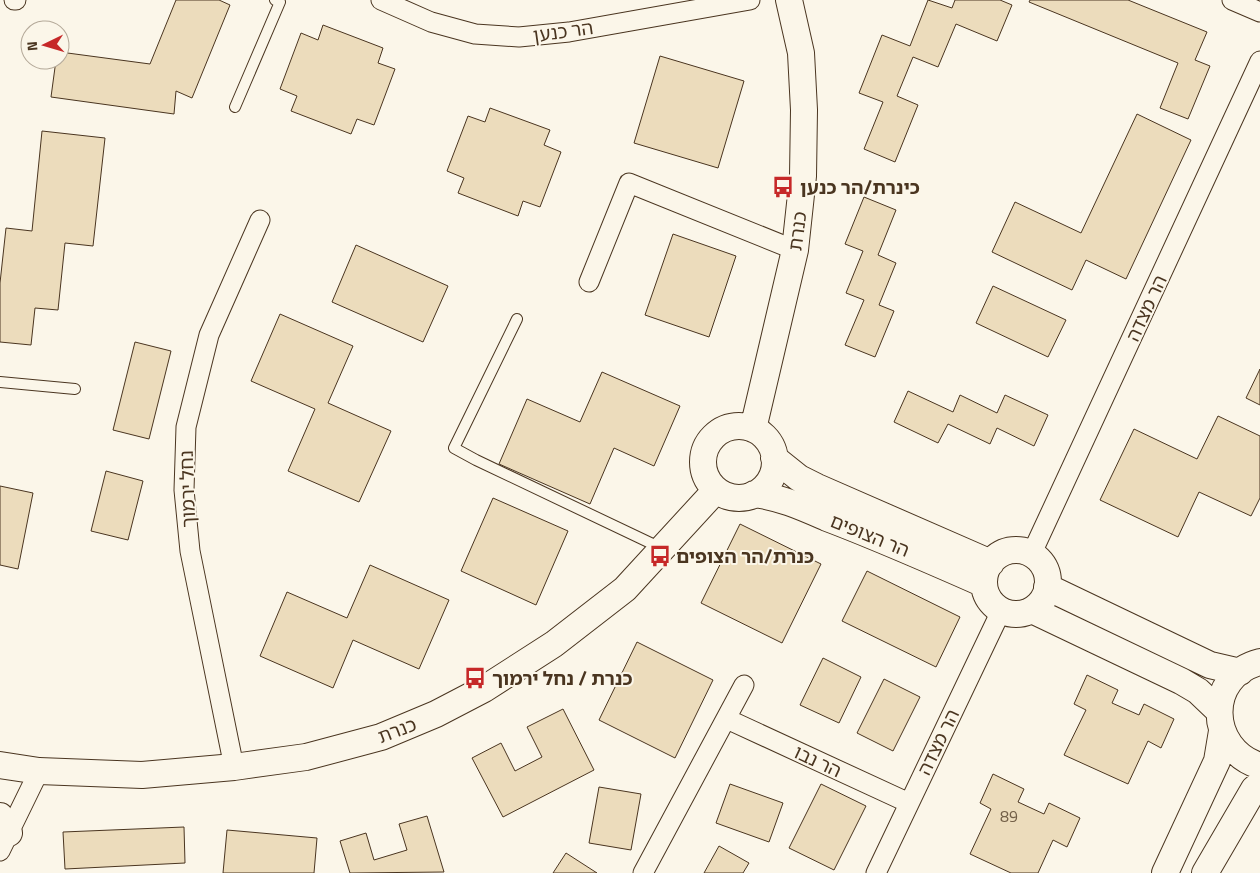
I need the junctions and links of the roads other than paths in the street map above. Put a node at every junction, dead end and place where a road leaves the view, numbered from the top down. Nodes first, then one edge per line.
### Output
1 (380, 0) edge
2 (750, 0) edge
3 (789, 0) edge
4 (1232, 0) edge
5 (279, 1) edge
6 (1260, 12) edge
7 (1260, 61) edge
8 (235, 107) dead end
9 (260, 220) dead end
10 (795, 250) junction
11 (589, 282) dead end
12 (517, 319) dead end
13 (0, 382) edge
14 (75, 389) dead end
15 (753, 429) junction
16 (774, 458) junction
17 (716, 490) junction
18 (754, 494) junction
19 (662, 549) junction
20 (1031, 555) junction
21 (987, 573) junction
22 (1047, 587) junction
23 (1032, 610) junction
24 (1001, 611) junction
25 (1254, 664) edge
26 (744, 685) dead end
27 (727, 718) junction
28 (1221, 721) junction
29 (0, 765) edge
30 (1260, 766) edge
31 (234, 767) junction
32 (39, 771) junction
33 (1260, 784) edge
34 (909, 803) junction
35 (3, 833) edge
36 (643, 873) edge
37 (876, 873) edge
38 (1166, 873) edge
39 (1205, 873) edge

1 - 2 street, הר כנען
3 - 10 street, כנרת
4 - 6 street
5 - 8 lane
7 - 20 street, הר מצדה
9 - 31 street, נחל ירמוך
10 - 11 street
10 - 15 street, כנרת
12 - 19 lane
13 - 14 lane
15 - 16 street
15 - 17 street
16 - 18 street
16 - 21 street, הר הצופים
17 - 18 street
17 - 19 street, כנרת
18 - 21 street, הר הצופים
19 - 31 street, כנרת
20 - 21 street
20 - 22 street
21 - 24 street
22 - 23 street
22 - 25 street
23 - 24 street
23 - 28 street
24 - 34 street, הר מצדה
25 - 28 street
26 - 27 street
27 - 34 street, הר נבו
27 - 36 street
28 - 30 street
28 - 38 street
29 - 32 street, כנרת
31 - 32 street, כנרת
32 - 35 street
33 - 39 street
34 - 37 street, הר מצדה

